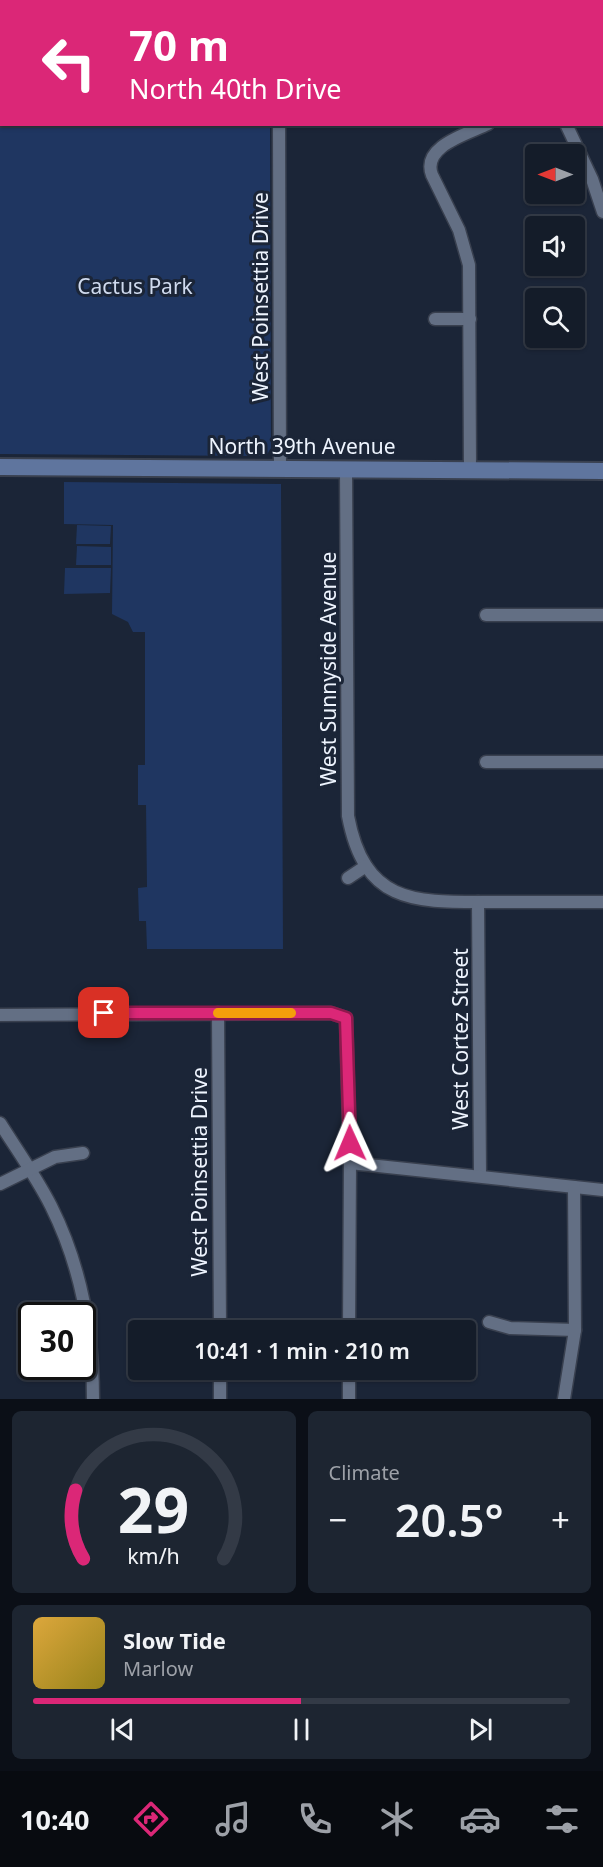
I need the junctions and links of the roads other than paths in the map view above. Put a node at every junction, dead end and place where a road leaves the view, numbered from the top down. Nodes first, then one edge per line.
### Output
1 (279, 126) edge
2 (484, 126) edge
3 (567, 126) edge
4 (603, 212) edge
5 (435, 319) dead end
6 (470, 319) junction
7 (0, 466) edge
8 (280, 469) junction
9 (346, 469) junction
10 (470, 470) junction
11 (603, 471) edge
12 (486, 615) dead end
13 (603, 615) edge
14 (486, 762) dead end
15 (603, 762) edge
16 (366, 866) junction
17 (348, 878) dead end
18 (478, 902) junction
19 (603, 902) edge
20 (218, 1013) junction
21 (0, 1015) edge
22 (0, 1123) edge
23 (82, 1153) dead end
24 (350, 1164) junction
25 (29, 1170) junction
26 (480, 1176) junction
27 (0, 1184) edge
28 (574, 1187) junction
29 (603, 1190) edge
30 (220, 1320) edge
31 (349, 1320) edge
32 (489, 1322) dead end
33 (575, 1330) junction
34 (220, 1380) edge
35 (349, 1380) edge
36 (93, 1399) edge
37 (220, 1399) edge
38 (349, 1399) edge
39 (564, 1399) edge

1 - 8 street, West Poinsettia Drive
2 - 6 street
3 - 4 street
5 - 6 street
6 - 10 street
7 - 8 street, North 39th Avenue
8 - 9 street, North 39th Avenue
9 - 10 street, North 39th Avenue
9 - 16 street, West Sunnyside Avenue
10 - 11 street, North 39th Avenue
12 - 13 street
14 - 15 street
16 - 17 street
16 - 18 street
18 - 19 street
18 - 26 street, West Cortez Street
20 - 21 street
20 - 24 street
20 - 30 street, West Poinsettia Drive
22 - 25 street
23 - 25 street
24 - 26 street
24 - 31 street
25 - 27 street
25 - 36 street
26 - 28 street
28 - 29 street
28 - 33 street
32 - 33 street
33 - 39 street
34 - 37 street
35 - 38 street

